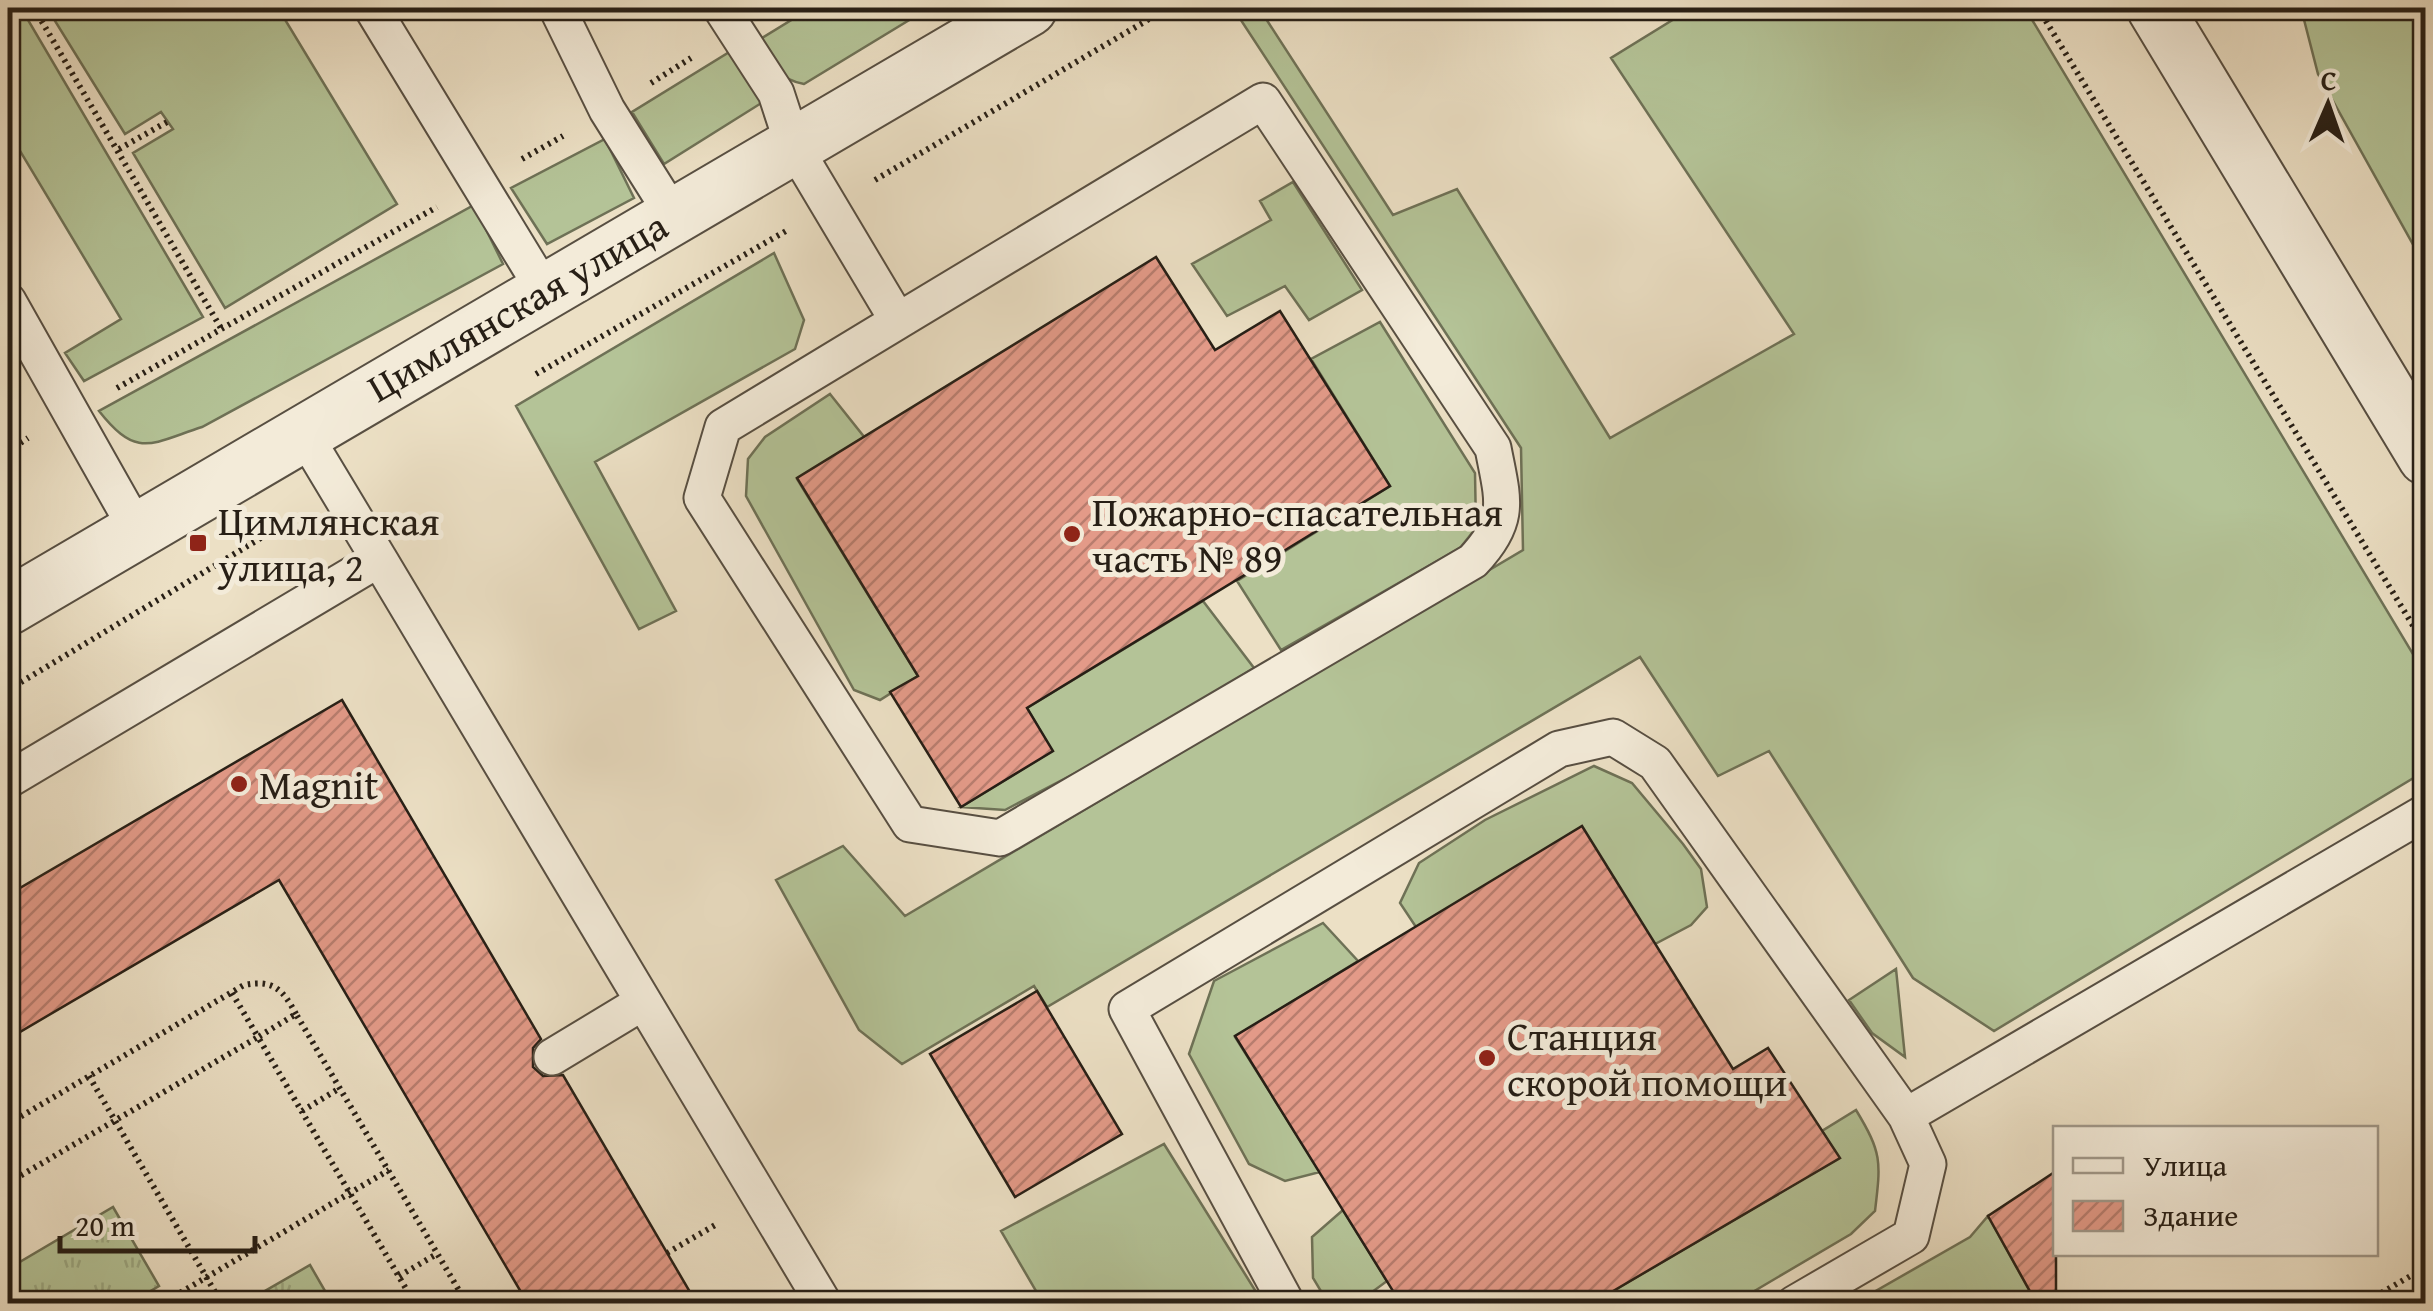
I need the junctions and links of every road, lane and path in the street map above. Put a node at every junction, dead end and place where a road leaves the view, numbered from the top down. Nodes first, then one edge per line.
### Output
1 (34, 8) edge
2 (372, 8) edge
3 (557, 8) edge
4 (1029, 8) edge
5 (1168, 8) edge
6 (2038, 8) edge
7 (2156, 8) edge
8 (728, 20) edge
9 (607, 110) junction
10 (167, 122) dead end
11 (794, 145) junction
12 (119, 149) junction
13 (481, 182) junction
14 (830, 206) junction
15 (672, 215) junction
16 (544, 290) junction
17 (8, 301) edge
18 (898, 321) junction
19 (222, 330) junction
20 (521, 382) dead end
21 (71, 413) junction
22 (302, 431) junction
23 (8, 451) edge
24 (2426, 458) edge
25 (338, 492) junction
26 (136, 528) junction
27 (379, 559) junction
28 (8, 607) edge
29 (2426, 647) edge
30 (8, 690) edge
31 (8, 780) edge
32 (2426, 812) edge
33 (232, 993) junction
34 (643, 1002) junction
35 (296, 1014) junction
36 (258, 1037) junction
37 (552, 1057) dead end
38 (89, 1076) junction
39 (340, 1088) junction
40 (302, 1111) junction
41 (1906, 1116) junction
42 (115, 1120) junction
43 (8, 1124) edge
44 (388, 1170) junction
45 (8, 1183) edge
46 (350, 1192) junction
47 (438, 1254) junction
48 (2426, 1268) edge
49 (399, 1276) junction
50 (207, 1277) junction
51 (161, 1304) edge
52 (222, 1304) edge
53 (415, 1304) edge
54 (467, 1304) edge
55 (824, 1304) edge
56 (1287, 1304) edge
57 (1794, 1304) edge
58 (2362, 1304) edge

1 - 12 path
2 - 13 lane
3 - 9 lane
4 - 11 street, Цимлянская улица
5 - 14 path
6 - 29 path
7 - 24 street
8 - 9 path
8 - 11 lane
9 - 13 path
9 - 15 lane
10 - 12 path
11 - 14 lane
11 - 15 street, Цимлянская улица
12 - 19 path
13 - 16 lane
13 - 19 path
14 - 18 lane
14 - 20 path
15 - 16 street, Цимлянская улица
16 - 22 street, Цимлянская улица
17 - 21 lane
18 - 18 lane
19 - 21 path
21 - 23 path
21 - 26 lane
22 - 25 lane
22 - 26 street, Цимлянская улица
25 - 27 lane
25 - 30 path
26 - 28 street, Цимлянская улица
27 - 31 lane
27 - 34 lane
32 - 41 lane
33 - 35 path
33 - 36 path
33 - 38 path
34 - 37 lane
34 - 55 lane
35 - 36 path
35 - 39 path
36 - 40 path
36 - 42 path
38 - 42 path
38 - 43 path
39 - 40 path
39 - 44 path
40 - 46 path
41 - 56 lane
41 - 57 lane
42 - 45 path
42 - 50 path
44 - 46 path
44 - 47 path
46 - 49 path
46 - 50 path
47 - 49 path
47 - 54 path
48 - 58 path
49 - 53 path
50 - 51 path
50 - 52 path

